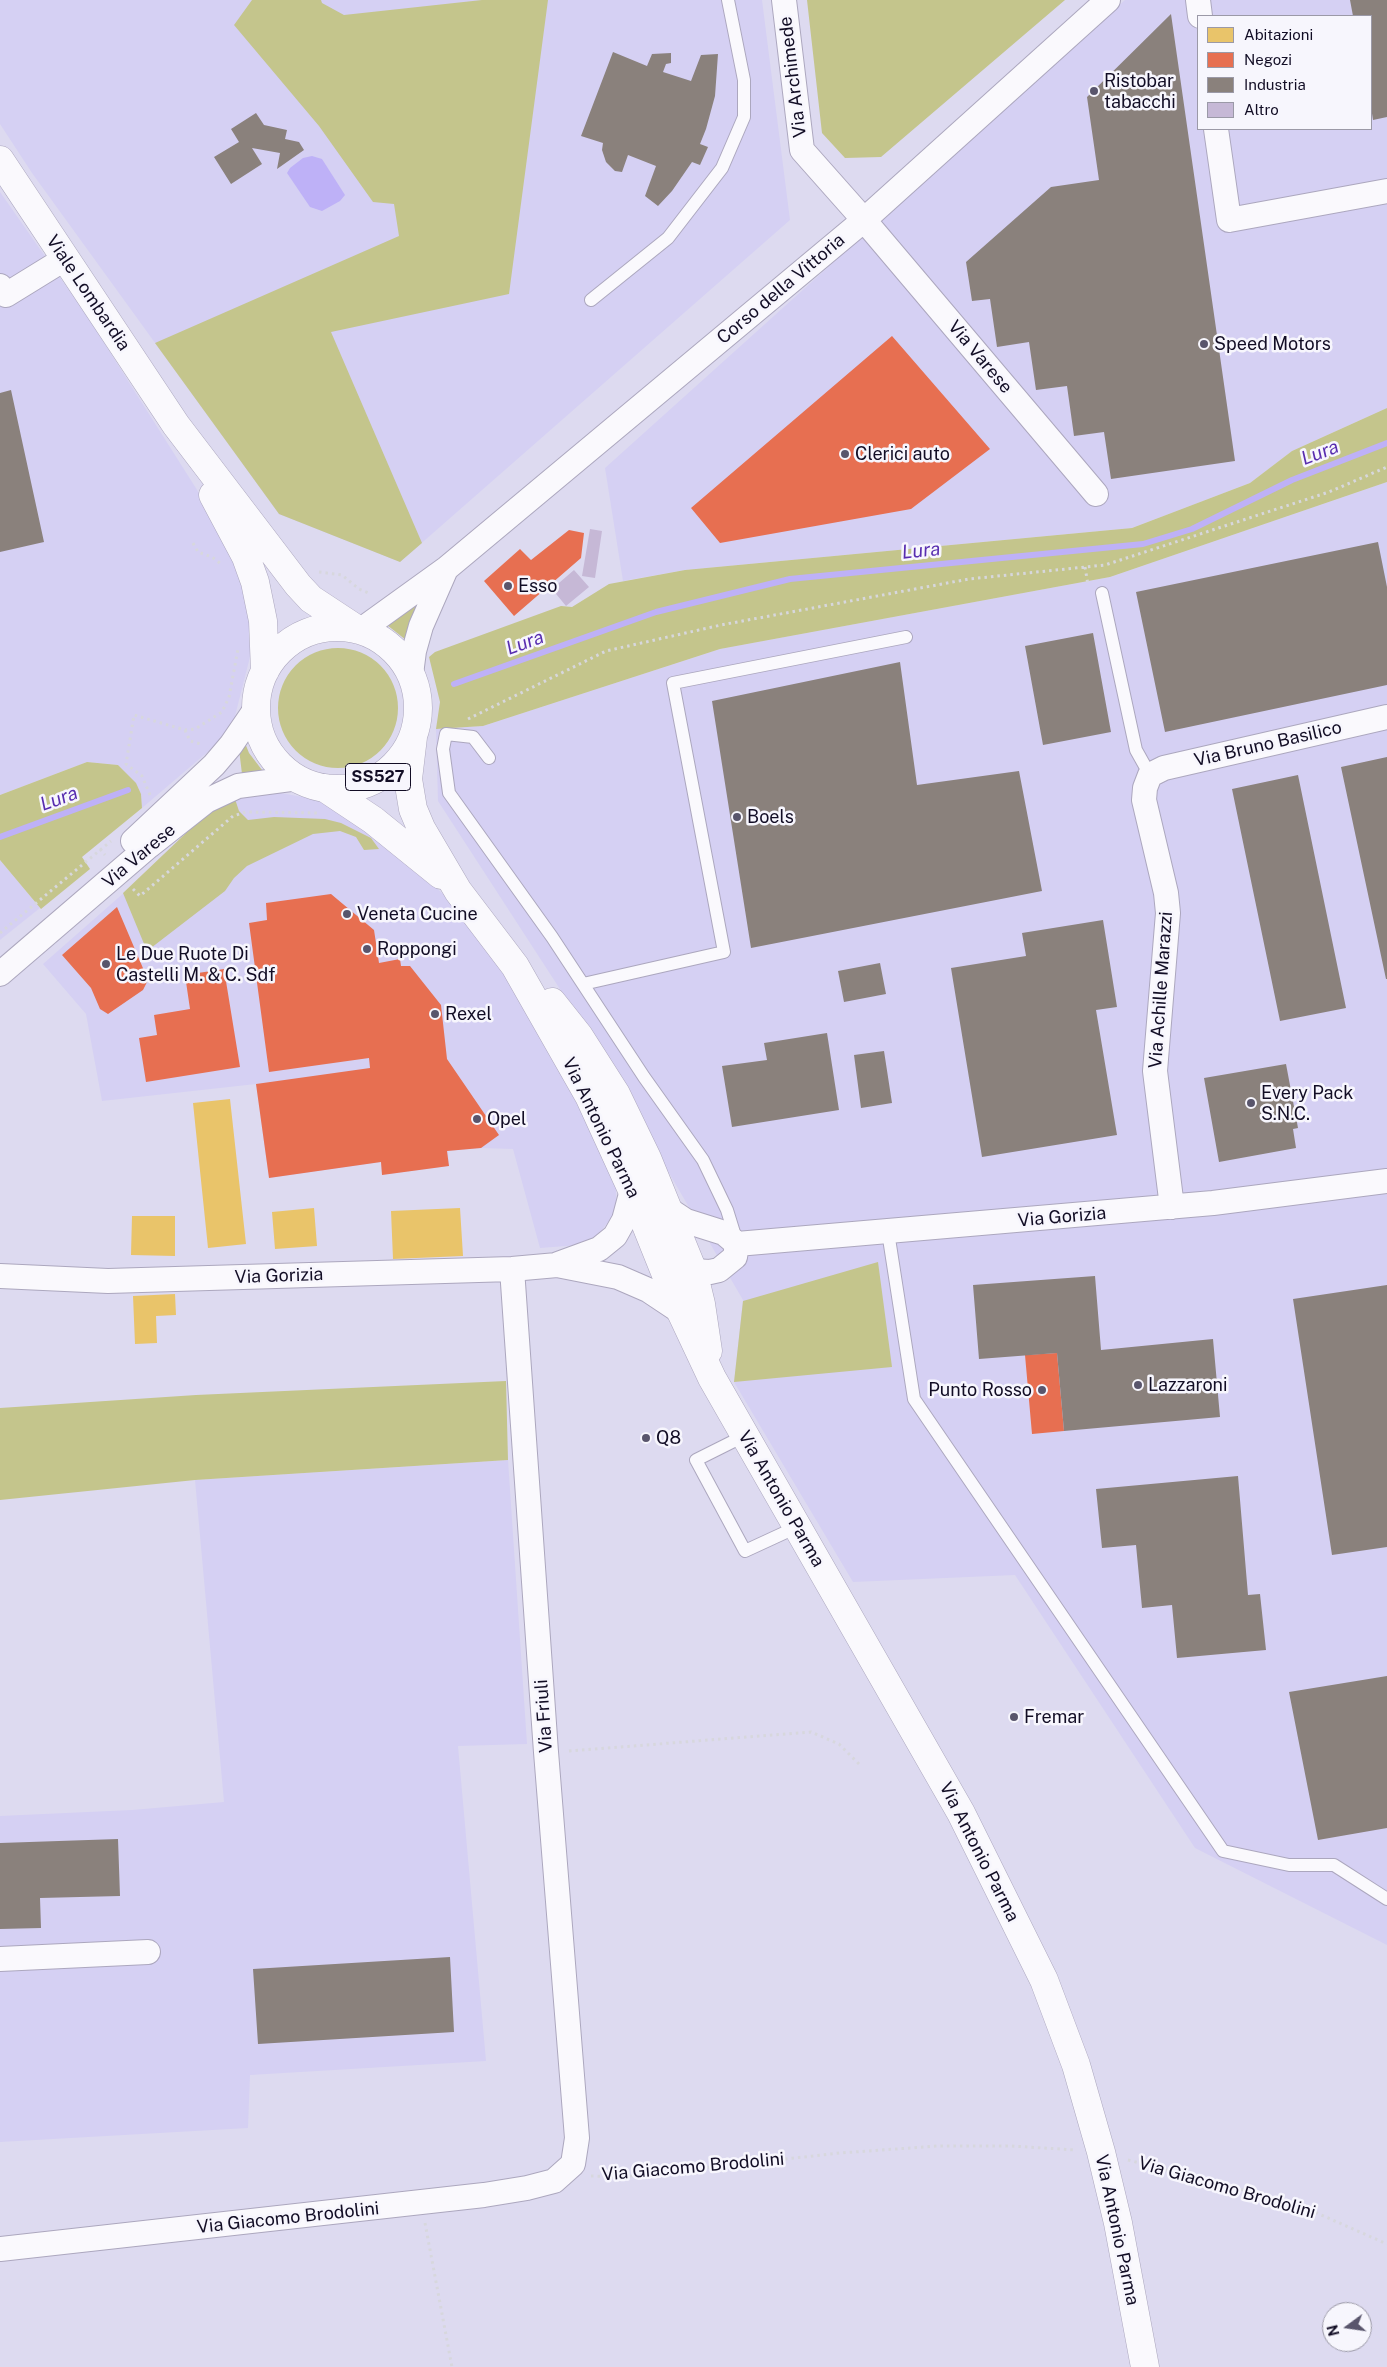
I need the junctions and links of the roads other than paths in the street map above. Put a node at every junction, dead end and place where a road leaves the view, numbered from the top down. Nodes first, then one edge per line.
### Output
1 (728, 0) edge
2 (784, 0) edge
3 (1108, 0) edge
4 (1198, 0) edge
5 (1200, 15) edge
6 (1216, 130) edge
7 (0, 160) edge
8 (1387, 191) edge
9 (864, 220) junction
10 (66, 258) junction
11 (0, 286) edge
12 (591, 300) dead end
13 (176, 425) junction
14 (1096, 494) dead end
15 (447, 568) junction
16 (1102, 593) dead end
17 (358, 629) junction
18 (906, 637) dead end
19 (265, 671) junction
20 (411, 674) junction
21 (257, 707) junction
22 (1387, 717) edge
23 (413, 737) junction
24 (489, 758) dead end
25 (1150, 775) junction
26 (298, 778) junction
27 (324, 801) junction
28 (458, 891) junction
29 (0, 956) edge
30 (515, 966) junction
31 (0, 974) edge
32 (583, 984) junction
33 (1387, 1181) edge
34 (632, 1190) junction
35 (1172, 1207) junction
36 (668, 1209) junction
37 (888, 1232) junction
38 (737, 1244) junction
39 (557, 1265) junction
40 (512, 1268) junction
41 (693, 1272) junction
42 (0, 1276) edge
43 (681, 1312) junction
44 (712, 1378) junction
45 (744, 1436) junction
46 (796, 1527) junction
47 (1387, 1899) edge
48 (148, 1952) dead end
49 (0, 1959) edge
50 (573, 2164) joint
51 (0, 2249) edge
52 (1145, 2367) edge

1 - 12 lane
2 - 9 street, Via Archimede
3 - 9 street, Corso della Vittoria
4 - 5 street
6 - 8 street
7 - 10 main road, Viale Lombardia
9 - 14 street, Via Varese
9 - 15 street, Corso della Vittoria
10 - 11 street
10 - 13 main road, Viale Lombardia
13 - 17 main road, Viale Lombardia
13 - 19 main road, Viale Lombardia
15 - 17 street, Corso della Vittoria
15 - 20 street, Corso della Vittoria
16 - 25 lane
17 - 19 main road, SS527
17 - 20 main road, SS527
18 - 32 lane
19 - 21 main road, SS527
20 - 23 main road, SS527
21 - 26 main road, SS527
21 - 29 street, Via Varese
22 - 25 street, Via Bruno Basilico
23 - 27 main road, SS527
23 - 28 main road, Via Antonio Parma
24 - 32 lane
25 - 35 street, Via Achille Marazzi
26 - 27 main road, SS527
26 - 31 street, Via Varese
27 - 28 main road, Via Antonio Parma
28 - 30 main road, Via Antonio Parma
30 - 34 main road, Via Antonio Parma
30 - 36 main road, Via Antonio Parma
32 - 38 lane
33 - 35 street, Via Gorizia
34 - 39 street, Via Gorizia
34 - 41 street
34 - 43 main road, Via Antonio Parma
35 - 37 street, Via Gorizia
36 - 38 street
36 - 41 main road, Via Antonio Parma
37 - 38 street, Via Gorizia
37 - 47 lane
38 - 41 street
39 - 40 street, Via Gorizia
39 - 43 street, Via Gorizia
40 - 42 street, Via Gorizia
40 - 50 street, Via Friuli
41 - 44 main road, Via Antonio Parma
43 - 44 main road, Via Antonio Parma
44 - 45 main road, Via Antonio Parma
45 - 46 main road, Via Antonio Parma
45 - 46 lane
46 - 52 main road, Via Antonio Parma
48 - 49 street
50 - 51 street, Via Giacomo Brodolini

